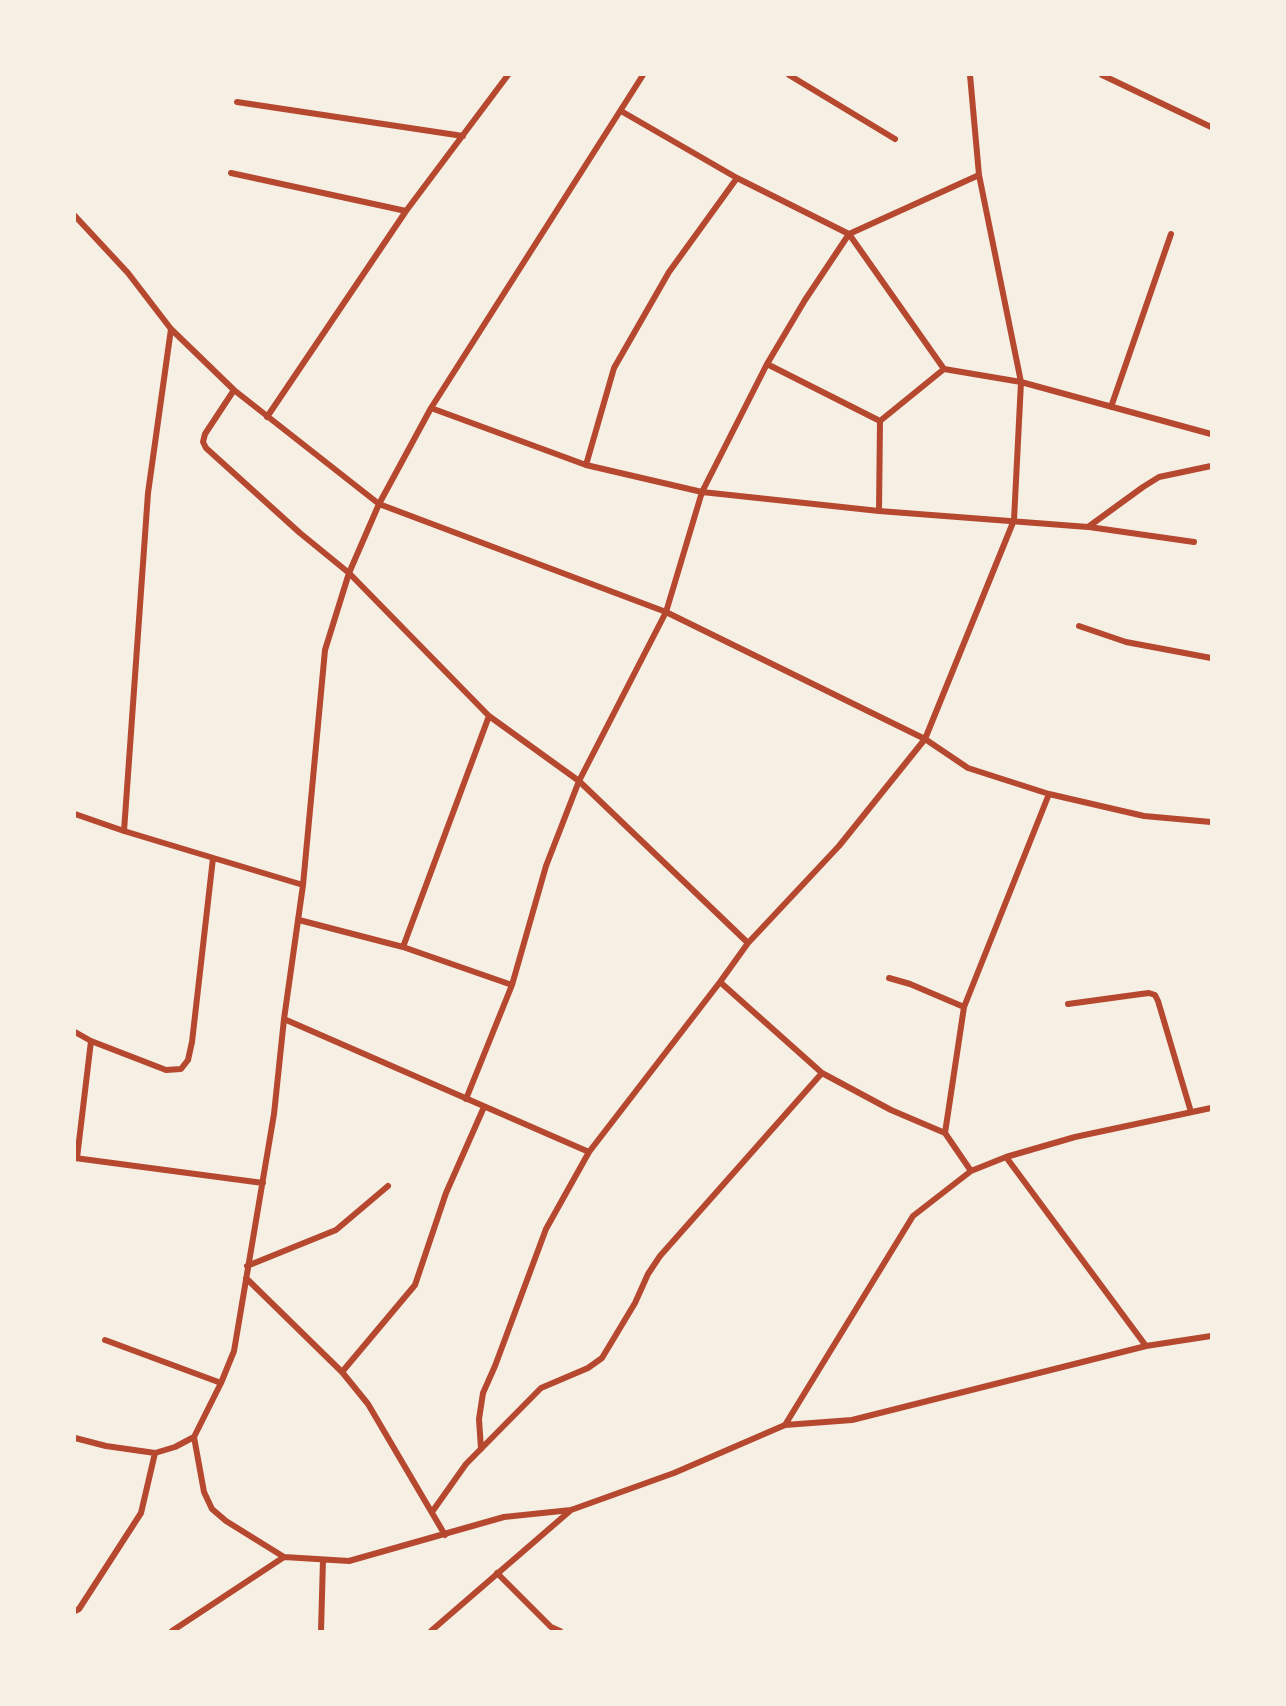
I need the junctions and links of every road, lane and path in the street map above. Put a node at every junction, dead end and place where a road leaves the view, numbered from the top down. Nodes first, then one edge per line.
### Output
1 (508, 75) edge
2 (789, 75) edge
3 (970, 75) edge
4 (1102, 75) edge
5 (639, 77) edge
6 (237, 102) dead end
7 (621, 111) junction
8 (1211, 127) edge
9 (463, 136) junction
10 (895, 139) dead end
11 (231, 173) dead end
12 (979, 175) junction
13 (737, 178) junction
14 (406, 211) junction
15 (75, 216) edge
16 (849, 234) junction
17 (1171, 234) dead end
18 (171, 329) junction
19 (767, 364) junction
20 (944, 369) junction
21 (1021, 382) junction
22 (234, 390) junction
23 (1111, 407) junction
24 (432, 408) junction
25 (267, 417) junction
26 (880, 421) junction
27 (1211, 434) edge
28 (586, 465) junction
29 (1211, 466) edge
30 (702, 492) junction
31 (379, 504) junction
32 (879, 511) junction
33 (1014, 520) junction
34 (1088, 527) junction
35 (1194, 542) dead end
36 (349, 573) junction
37 (666, 612) junction
38 (1079, 626) dead end
39 (1211, 658) edge
40 (489, 716) junction
41 (925, 739) junction
42 (579, 781) junction
43 (1048, 794) junction
44 (75, 814) edge
45 (1211, 822) edge
46 (124, 831) junction
47 (213, 858) junction
48 (303, 885) junction
49 (299, 920) junction
50 (748, 943) junction
51 (402, 947) junction
52 (889, 978) dead end
53 (720, 982) junction
54 (512, 985) junction
55 (1068, 1004) dead end
56 (964, 1007) junction
57 (284, 1019) junction
58 (75, 1032) edge
59 (91, 1041) junction
60 (822, 1073) junction
61 (466, 1099) junction
62 (484, 1107) junction
63 (1211, 1108) edge
64 (1191, 1112) junction
65 (945, 1133) junction
66 (589, 1152) junction
67 (1006, 1157) junction
68 (76, 1158) edge
69 (971, 1171) junction
70 (263, 1183) junction
71 (388, 1186) dead end
72 (248, 1266) junction
73 (246, 1278) junction
74 (1211, 1336) edge
75 (105, 1340) dead end
76 (1146, 1346) junction
77 (342, 1372) junction
78 (220, 1383) junction
79 (785, 1425) junction
80 (194, 1437) junction
81 (75, 1438) edge
82 (481, 1449) junction
83 (155, 1453) junction
84 (571, 1510) junction
85 (432, 1512) junction
86 (445, 1535) junction
87 (284, 1557) junction
88 (323, 1560) junction
89 (497, 1573) junction
90 (75, 1611) edge
91 (172, 1631) edge
92 (321, 1631) edge
93 (431, 1631) edge
94 (560, 1631) edge

1 - 9 street
2 - 10 street
3 - 12 street
4 - 8 street
5 - 7 street
6 - 9 street
7 - 13 street
7 - 24 street
9 - 14 street
11 - 14 street
12 - 16 street
12 - 21 street
13 - 16 street
13 - 28 street
14 - 25 street
15 - 18 street
16 - 19 street
16 - 20 street
17 - 23 street
18 - 22 street
18 - 46 street
19 - 26 street
19 - 30 street
20 - 21 street
20 - 26 street
21 - 23 street
21 - 33 street
22 - 25 street
22 - 36 street
23 - 27 street
24 - 28 street
24 - 31 street
25 - 31 street
26 - 32 street
28 - 30 street
29 - 34 street
30 - 32 street
30 - 37 street
31 - 36 street
31 - 37 street
32 - 33 street
33 - 34 street
33 - 41 street
34 - 35 street
36 - 40 street
36 - 48 street
37 - 41 street
37 - 42 street
38 - 39 street
40 - 42 street
40 - 51 street
41 - 43 street
41 - 50 street
42 - 50 street
42 - 54 street
43 - 45 street
43 - 56 street
44 - 46 street
46 - 47 street
47 - 48 street
47 - 59 street
48 - 49 street
49 - 51 street
49 - 57 street
50 - 53 street
51 - 54 street
52 - 56 street
53 - 60 street
53 - 66 street
54 - 61 street
55 - 64 street
56 - 65 street
57 - 61 street
57 - 70 street
58 - 59 street
59 - 68 street
60 - 65 street
60 - 82 street
61 - 62 street
62 - 66 street
62 - 77 street
63 - 64 street
64 - 67 street
65 - 69 street
66 - 82 street
67 - 69 street
67 - 76 street
68 - 70 street
69 - 79 street
70 - 72 street
71 - 72 street
72 - 73 street
73 - 77 street
73 - 78 street
74 - 76 street
75 - 78 street
76 - 79 street
77 - 85 street
78 - 80 street
79 - 84 street
80 - 83 street
80 - 87 street
81 - 83 street
82 - 85 street
83 - 90 street
84 - 86 street
84 - 89 street
85 - 86 street
86 - 88 street
87 - 88 street
87 - 91 street
88 - 92 street
89 - 93 street
89 - 94 street

